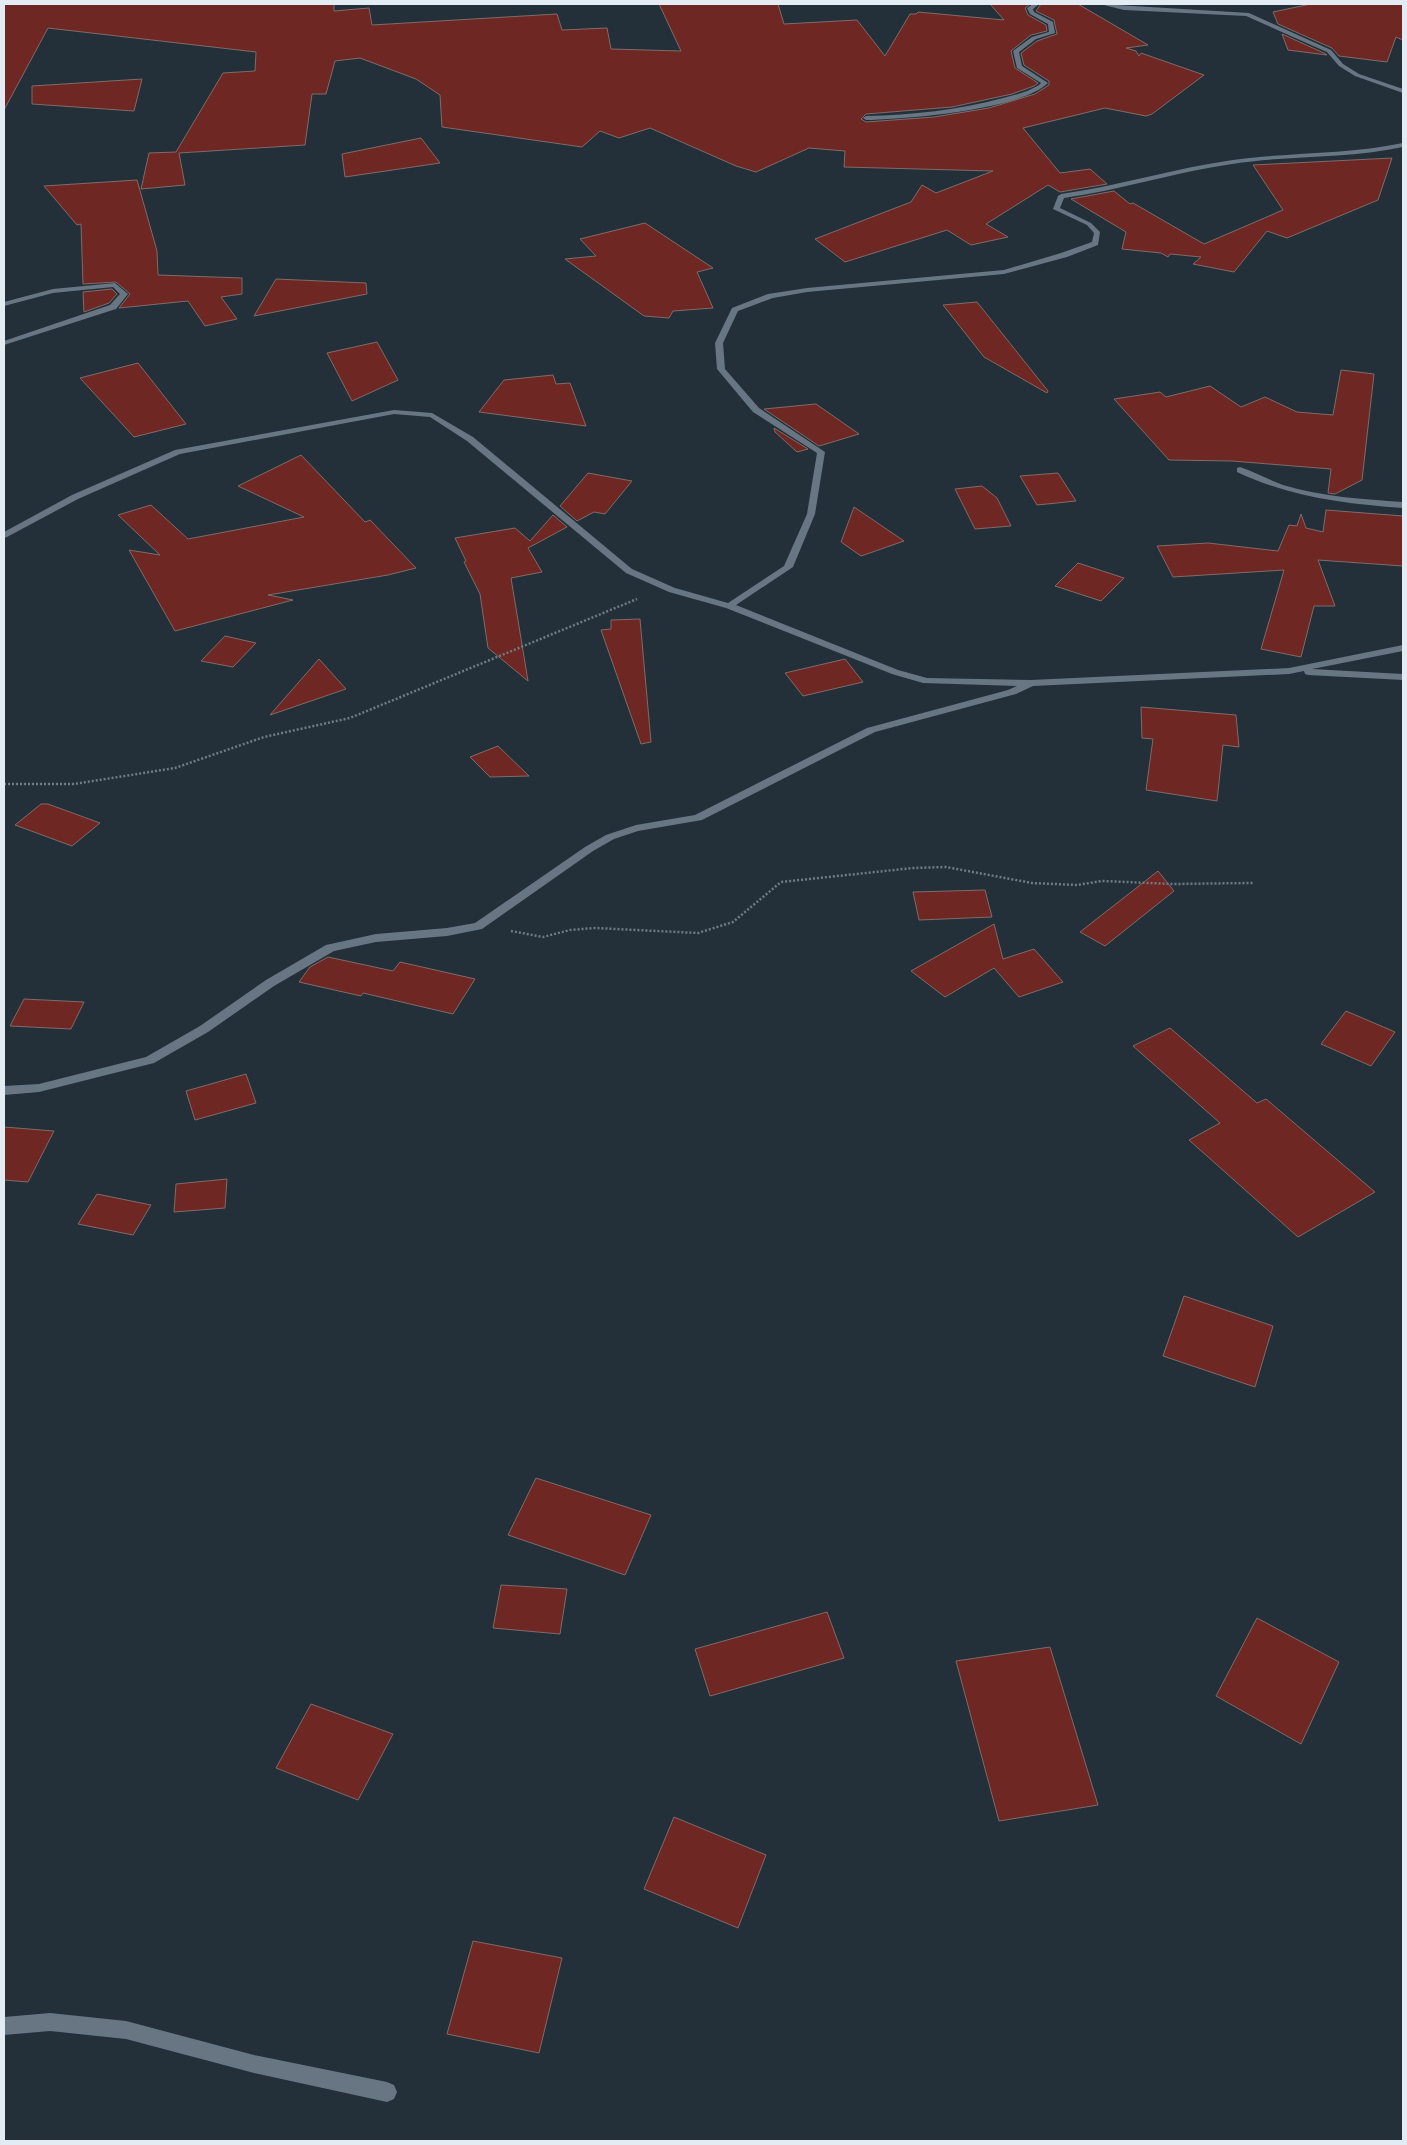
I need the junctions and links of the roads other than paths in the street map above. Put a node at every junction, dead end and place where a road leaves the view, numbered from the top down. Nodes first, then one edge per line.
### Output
1 (1036, 4) edge
2 (1103, 4) edge
3 (1403, 91) edge
4 (866, 118) dead end
5 (1403, 145) edge
6 (4, 304) edge
7 (4, 343) edge
8 (1240, 470) dead end
9 (1403, 505) edge
10 (4, 535) edge
11 (729, 606) junction
12 (1403, 648) edge
13 (1289, 671) junction
14 (1403, 677) edge
15 (1031, 683) junction
16 (4, 1091) edge
17 (4, 2026) edge
18 (387, 2092) dead end

1 - 4 street
2 - 3 street
5 - 11 street
6 - 7 street
8 - 9 street
10 - 11 street
11 - 15 street
12 - 13 street
13 - 14 street
13 - 15 street
15 - 16 street
17 - 18 street

